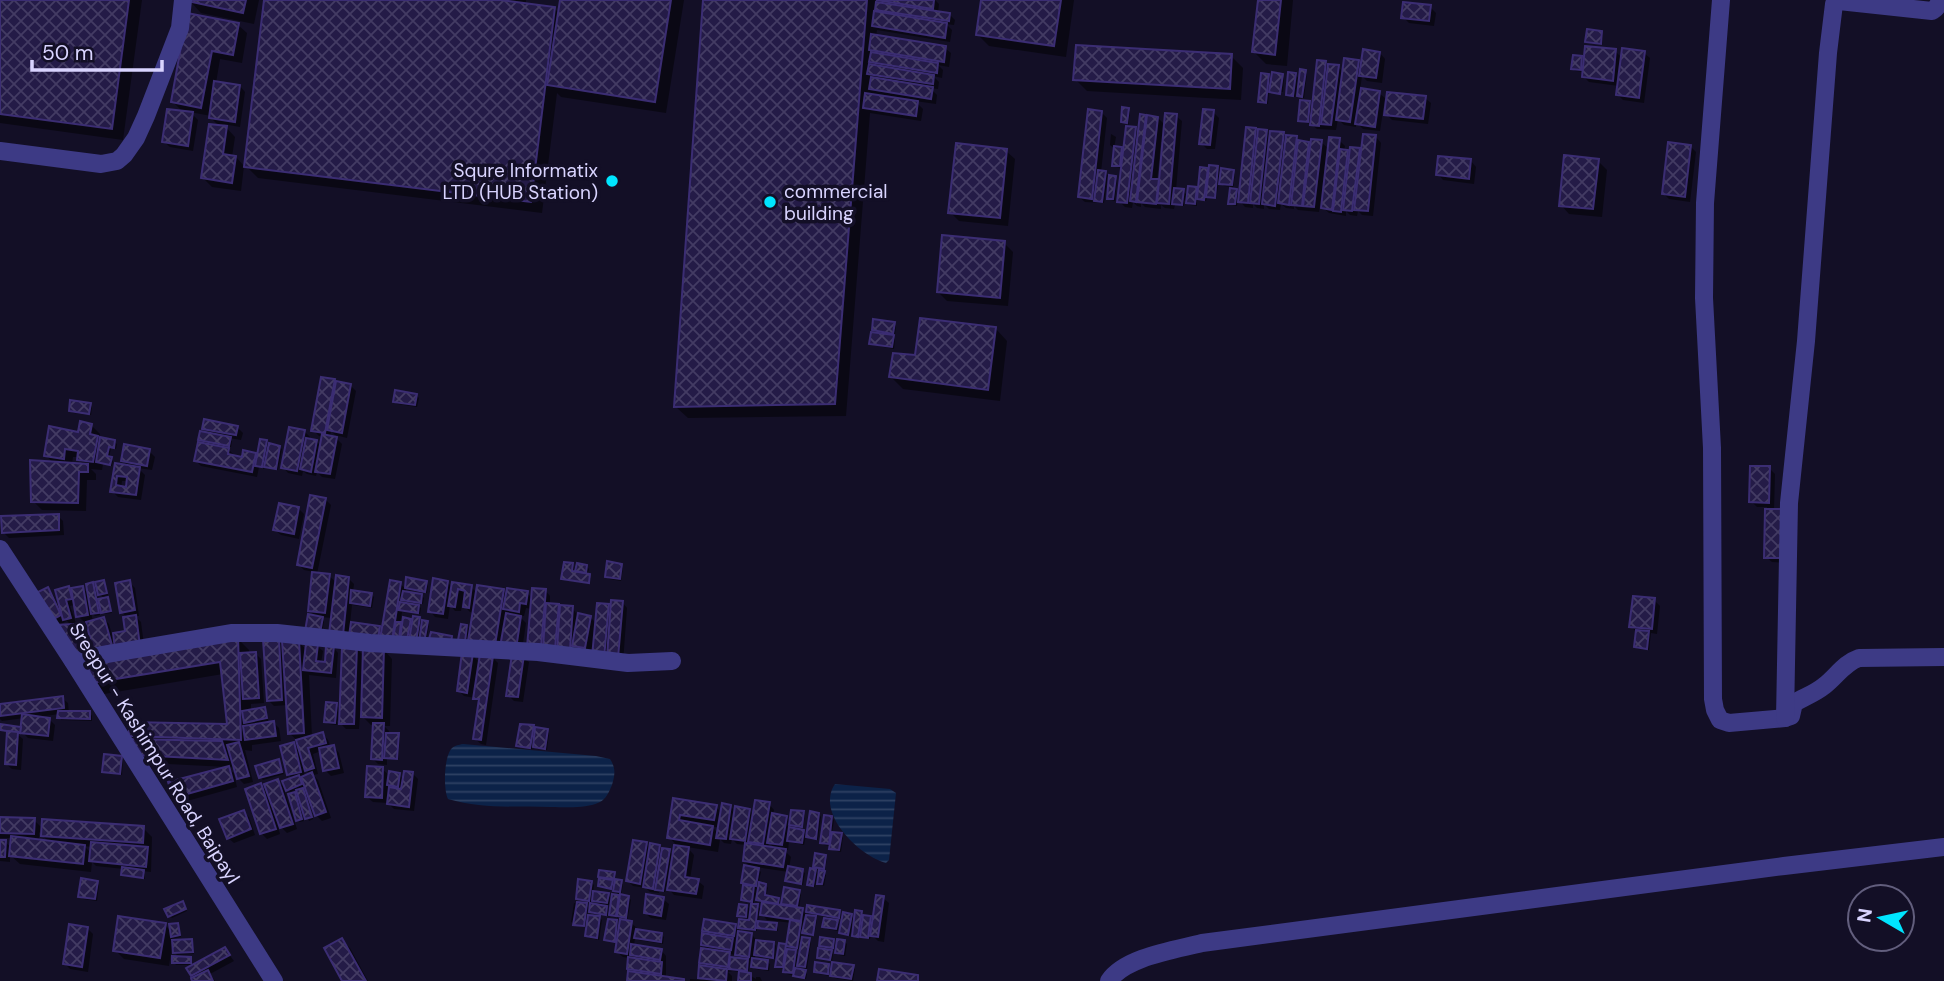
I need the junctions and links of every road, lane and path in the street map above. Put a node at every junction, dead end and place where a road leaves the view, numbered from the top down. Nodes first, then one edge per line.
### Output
1 (183, 0) edge
2 (1721, 0) edge
3 (1941, 0) edge
4 (0, 151) edge
5 (0, 549) edge
6 (1944, 657) edge
7 (73, 661) junction
8 (672, 661) dead end
9 (1785, 718) junction
10 (1944, 847) edge
11 (274, 981) edge
12 (1109, 981) edge

1 - 4 street
2 - 9 street
3 - 9 street
5 - 7 street, Sreepur - Kashimpur Road, Baipayl
6 - 9 street
7 - 8 street
7 - 11 street, Sreepur - Kashimpur Road, Baipayl
10 - 12 street

